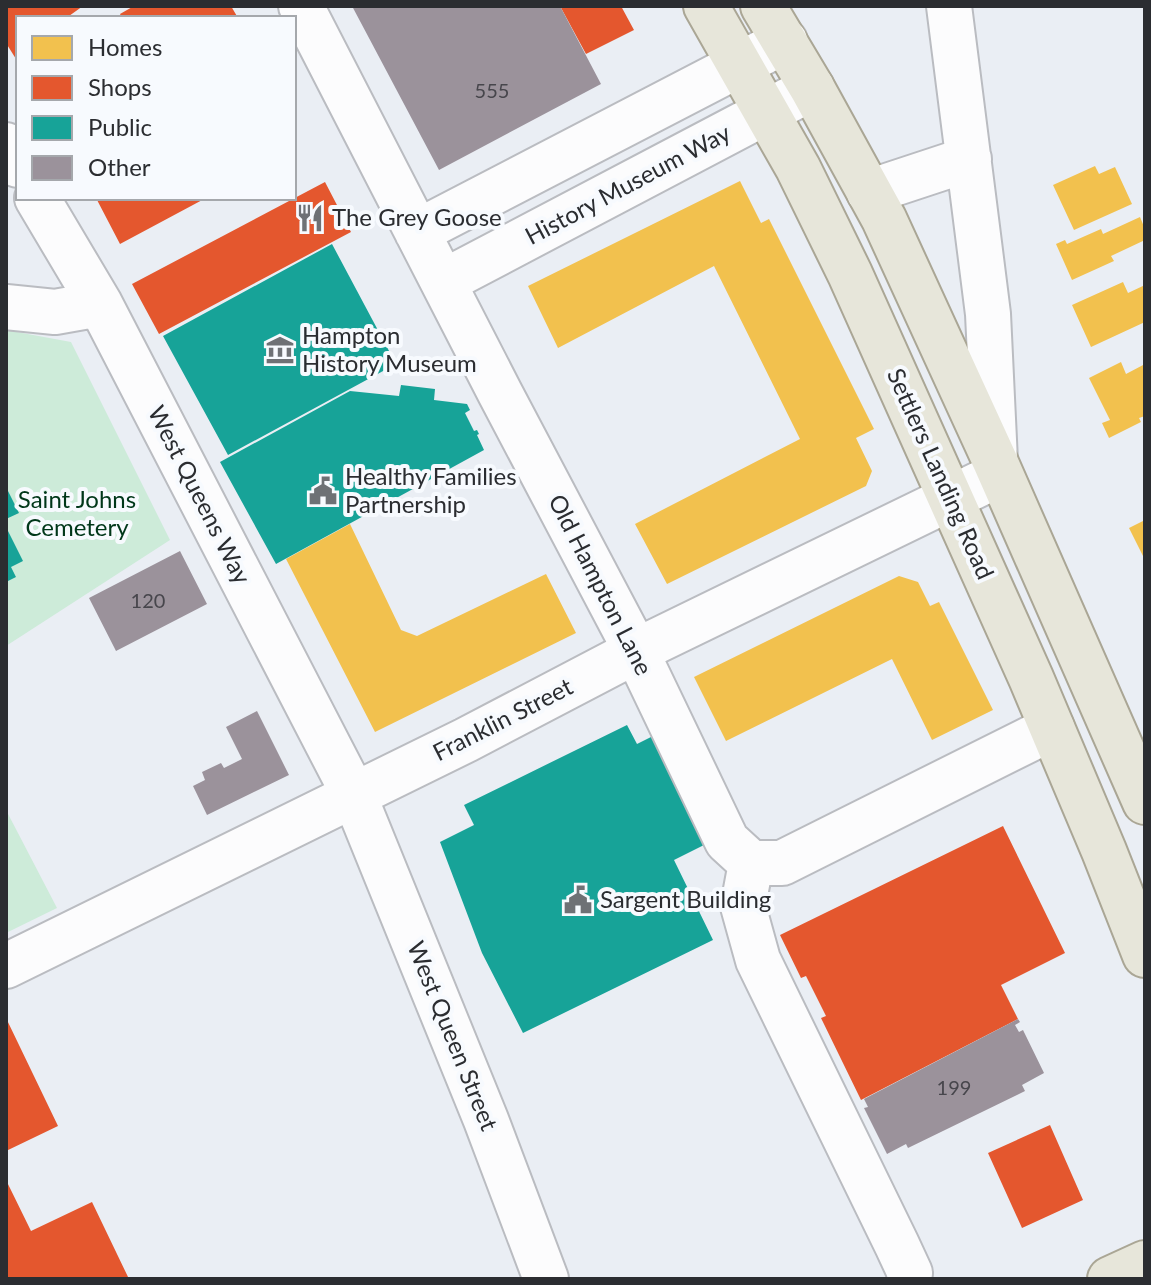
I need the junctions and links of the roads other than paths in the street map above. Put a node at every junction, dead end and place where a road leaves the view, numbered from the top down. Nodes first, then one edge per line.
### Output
1 (301, 6) edge
2 (706, 6) edge
3 (949, 6) edge
4 (774, 24) edge
5 (740, 64) junction
6 (812, 88) junction
7 (657, 106) junction
8 (767, 112) junction
9 (680, 157) junction
10 (969, 159) junction
11 (869, 192) junction
12 (38, 200) edge
13 (417, 232) junction
14 (443, 282) junction
15 (100, 304) junction
16 (6, 307) edge
17 (998, 467) junction
18 (950, 497) junction
19 (636, 651) junction
20 (1052, 728) junction
21 (354, 795) junction
22 (1145, 802) edge
23 (751, 863) junction
24 (1145, 955) edge
25 (6, 966) edge
26 (1145, 1263) edge
27 (546, 1279) edge
28 (909, 1279) edge
29 (1110, 1279) edge

1 - 13 street, Old Hampton Lane
2 - 5 main road, Settlers Landing Road
3 - 10 street
4 - 5 street
4 - 6 main road
5 - 7 street
5 - 8 main road, Settlers Landing Road
6 - 8 street, History Museum Way
6 - 11 main road
7 - 9 street
7 - 13 street
8 - 9 street, History Museum Way
8 - 18 main road, Settlers Landing Road
9 - 14 street, History Museum Way
10 - 11 street
10 - 17 street
11 - 17 main road
12 - 15 street, West Queens Way
13 - 14 street, Old Hampton Lane
14 - 19 street, Old Hampton Lane
15 - 16 street
15 - 21 street, West Queens Way
17 - 18 street, Franklin Street
17 - 22 main road
18 - 19 street, Franklin Street
18 - 20 main road, Settlers Landing Road
19 - 21 street, Franklin Street
19 - 23 street, Old Hampton Lane
20 - 23 street
20 - 24 main road, Settlers Landing Road
21 - 25 street, Franklin Street
21 - 27 street, West Queen Street
23 - 28 street
26 - 29 main road

